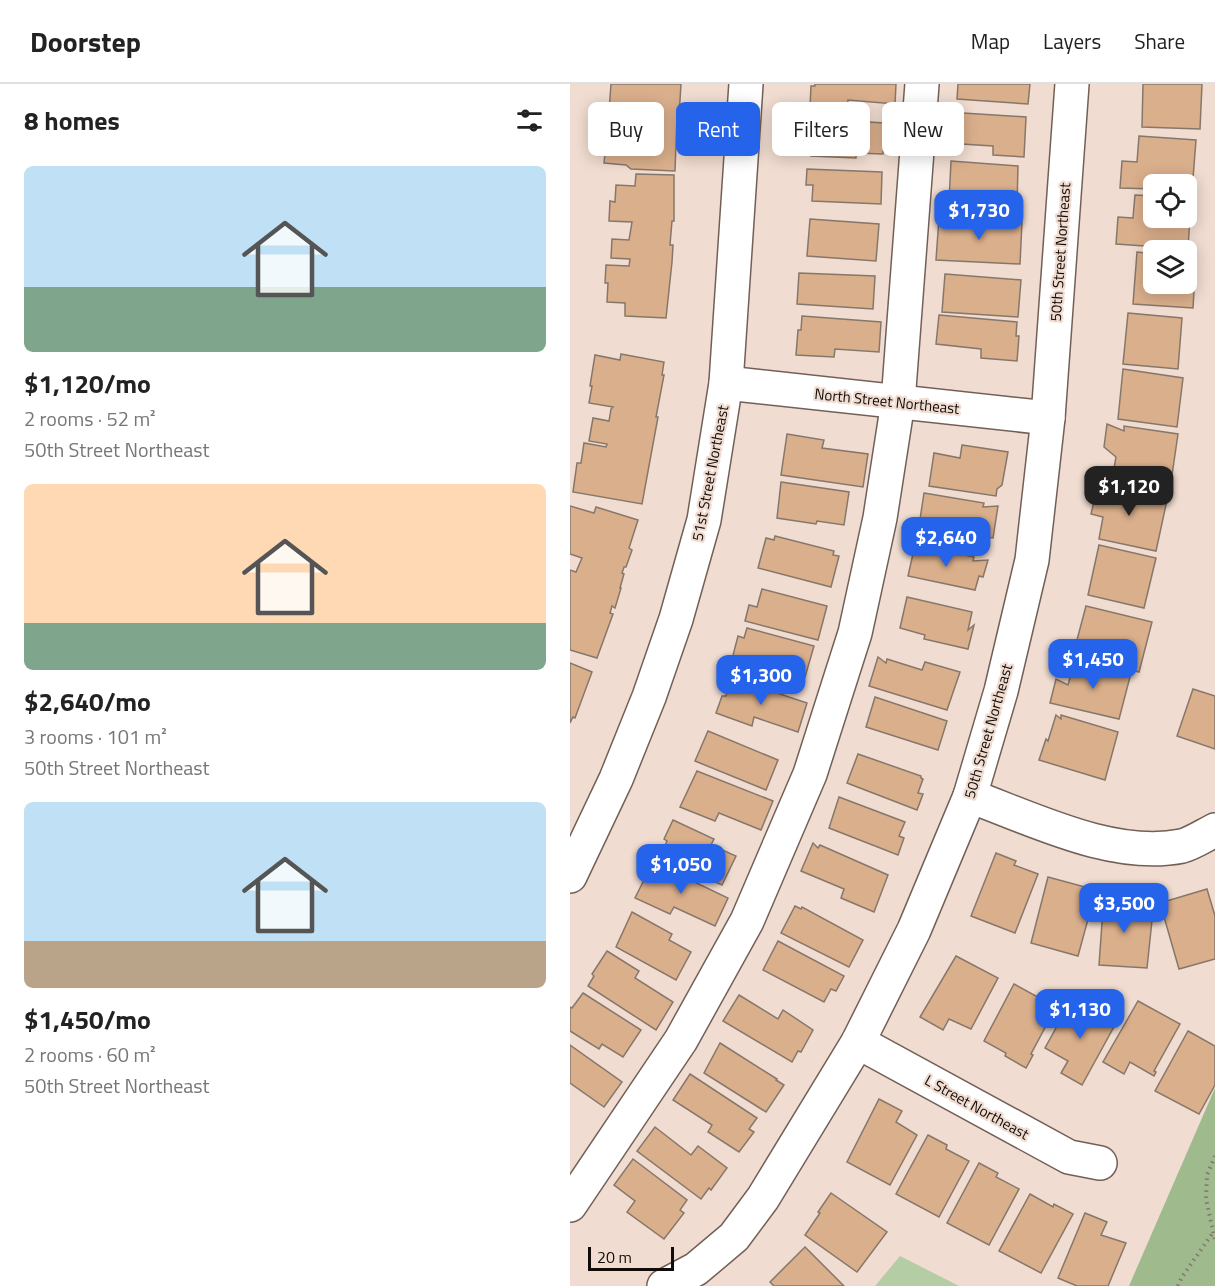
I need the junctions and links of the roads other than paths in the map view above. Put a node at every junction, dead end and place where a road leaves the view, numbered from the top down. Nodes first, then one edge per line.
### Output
1 (746, 84) edge
2 (922, 84) edge
3 (1072, 84) edge
4 (726, 383) junction
5 (898, 402) junction
6 (1048, 418) junction
7 (970, 796) junction
8 (1215, 830) edge
9 (570, 876) edge
10 (858, 1042) junction
11 (1100, 1163) dead end
12 (570, 1205) edge
13 (664, 1286) edge

1 - 4 street, 51st Street Northeast
2 - 5 street
3 - 6 street, 50th Street Northeast
4 - 5 street, North Street Northeast
4 - 9 street, 51st Street Northeast
5 - 6 street, North Street Northeast
5 - 12 street
6 - 7 street, 50th Street Northeast
7 - 8 street
7 - 10 street, 50th Street Northeast
10 - 11 street, L Street Northeast
10 - 13 street, 50th Street Northeast

